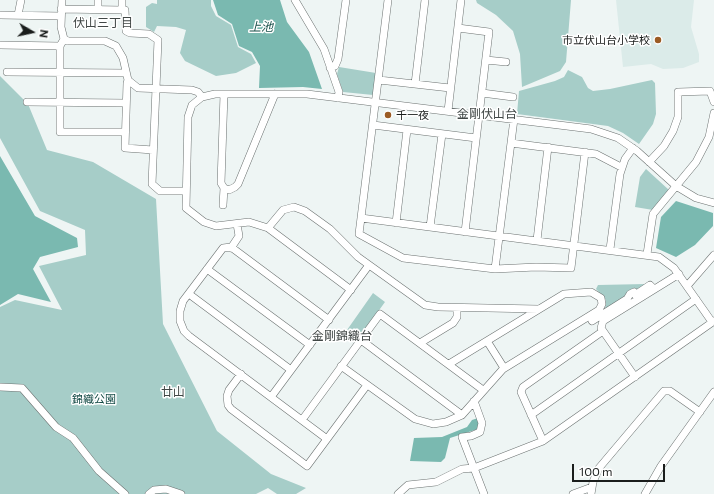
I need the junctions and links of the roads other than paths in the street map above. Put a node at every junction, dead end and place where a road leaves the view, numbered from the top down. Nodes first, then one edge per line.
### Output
1 (21, 0) edge
2 (62, 0) edge
3 (98, 0) edge
4 (122, 0) edge
5 (295, 0) edge
6 (346, 0) edge
7 (388, 0) edge
8 (425, 0) edge
9 (461, 0) edge
10 (98, 10) junction
11 (122, 10) junction
12 (61, 13) junction
13 (0, 15) edge
14 (18, 15) junction
15 (458, 28) junction
16 (64, 39) junction
17 (0, 45) edge
18 (60, 46) junction
19 (486, 60) junction
20 (506, 62) dead end
21 (330, 68) junction
22 (7, 72) dead end
23 (61, 72) junction
24 (127, 77) junction
25 (379, 80) junction
26 (415, 84) junction
27 (450, 88) junction
28 (156, 89) junction
29 (224, 94) junction
30 (275, 94) junction
31 (482, 94) junction
32 (202, 97) junction
33 (513, 97) dead end
34 (338, 98) junction
35 (27, 102) dead end
36 (60, 102) junction
37 (376, 102) junction
38 (714, 102) edge
39 (126, 103) junction
40 (448, 111) junction
41 (714, 113) edge
42 (479, 115) junction
43 (514, 119) junction
44 (373, 125) junction
45 (407, 130) junction
46 (126, 132) junction
47 (442, 134) junction
48 (476, 138) junction
49 (511, 143) junction
50 (548, 147) junction
51 (633, 148) junction
52 (153, 150) junction
53 (585, 152) junction
54 (649, 162) junction
55 (621, 167) junction
56 (676, 187) junction
57 (224, 188) junction
58 (185, 191) junction
59 (714, 203) edge
60 (223, 205) dead end
61 (361, 218) junction
62 (396, 223) junction
63 (237, 224) junction
64 (430, 227) junction
65 (268, 228) junction
66 (465, 232) junction
67 (499, 236) junction
68 (537, 240) junction
69 (574, 245) junction
70 (231, 248) junction
71 (610, 249) junction
72 (647, 254) junction
73 (714, 255) edge
74 (369, 265) junction
75 (207, 269) junction
76 (495, 269) junction
77 (679, 274) junction
78 (687, 286) junction
79 (654, 289) junction
80 (351, 290) junction
81 (188, 294) junction
82 (696, 299) junction
83 (457, 308) junction
84 (519, 309) junction
85 (538, 309) junction
86 (523, 318) junction
87 (329, 320) junction
88 (713, 321) edge
89 (577, 324) junction
90 (603, 331) junction
91 (361, 340) junction
92 (487, 341) junction
93 (420, 343) junction
94 (310, 345) junction
95 (619, 354) junction
96 (448, 364) junction
97 (341, 366) junction
98 (504, 368) junction
99 (291, 370) junction
100 (241, 374) junction
101 (635, 377) junction
102 (367, 385) junction
103 (0, 387) edge
104 (483, 390) junction
105 (714, 392) edge
106 (271, 397) junction
107 (474, 401) junction
108 (700, 412) junction
109 (462, 414) junction
110 (531, 415) junction
111 (302, 420) junction
112 (327, 439) junction
113 (543, 441) junction
114 (474, 468) junction
115 (591, 490) edge
116 (125, 494) edge
117 (149, 494) edge
118 (181, 494) edge
119 (398, 494) edge
120 (484, 494) edge
121 (573, 494) edge
122 (645, 494) edge

1 - 14 street
2 - 12 street
3 - 10 street
4 - 11 street
5 - 21 street
6 - 21 street
7 - 25 street
8 - 26 street
9 - 15 street
10 - 11 street
10 - 12 street
11 - 28 street
12 - 14 street
12 - 16 street
13 - 14 street
15 - 19 street
15 - 27 street
16 - 18 street
16 - 24 street
17 - 18 street
18 - 23 street
19 - 20 street
19 - 31 street
21 - 34 street
22 - 23 street
23 - 24 street
23 - 36 street
24 - 28 street
24 - 39 street
25 - 26 street
25 - 37 street
26 - 27 street
27 - 40 street
28 - 32 street
28 - 52 street
29 - 30 street
29 - 32 street
29 - 57 street
30 - 34 street
30 - 57 street
31 - 33 street
31 - 42 street
32 - 58 street
34 - 37 street
35 - 36 street
36 - 39 street
36 - 46 street
37 - 40 street
37 - 44 street
38 - 54 street
39 - 46 street
40 - 42 street
41 - 56 street
42 - 43 street
42 - 48 street
43 - 49 street
43 - 51 street
44 - 45 street
44 - 61 street
45 - 47 street
45 - 62 street
46 - 52 street
47 - 48 street
47 - 64 street
48 - 66 street
49 - 50 street
49 - 67 street
50 - 53 street
50 - 68 street
51 - 54 street
51 - 55 street
52 - 58 street
53 - 55 street
53 - 69 street
54 - 56 street
55 - 71 street
56 - 59 street
56 - 72 street
57 - 60 street
58 - 63 street
61 - 62 street
61 - 76 street
62 - 64 street
63 - 65 street
63 - 70 street
64 - 66 street
65 - 74 street
65 - 80 street
66 - 67 street
67 - 68 street
67 - 76 street
68 - 69 street
69 - 71 street
69 - 76 street
70 - 75 street
70 - 87 street
71 - 72 street
72 - 77 street
73 - 78 street
74 - 80 street
74 - 83 street
75 - 81 street
75 - 94 street
77 - 78 street
77 - 79 street
78 - 82 street
79 - 89 street
79 - 90 street
80 - 87 street
81 - 99 street
81 - 100 street
82 - 88 street
82 - 95 street
83 - 84 street
83 - 93 street
84 - 85 street
84 - 86 street
85 - 86 street
85 - 89 street
86 - 92 street
87 - 94 street
88 - 101 street
89 - 98 street
90 - 95 street
90 - 110 street
91 - 93 street
91 - 97 street
91 - 109 street
92 - 96 street
92 - 98 street
93 - 96 street
94 - 99 street
95 - 101 street
95 - 110 street
96 - 104 street
97 - 102 street
97 - 111 street
98 - 104 street
99 - 106 street
100 - 106 street
100 - 112 street
101 - 113 street
102 - 109 street
102 - 112 street
103 - 116 street
104 - 107 street
105 - 108 street
106 - 111 street
107 - 109 street
107 - 114 street
108 - 115 street
108 - 122 street
110 - 113 street
111 - 112 street
113 - 114 street
114 - 119 street
114 - 120 street
115 - 121 street
117 - 118 street

